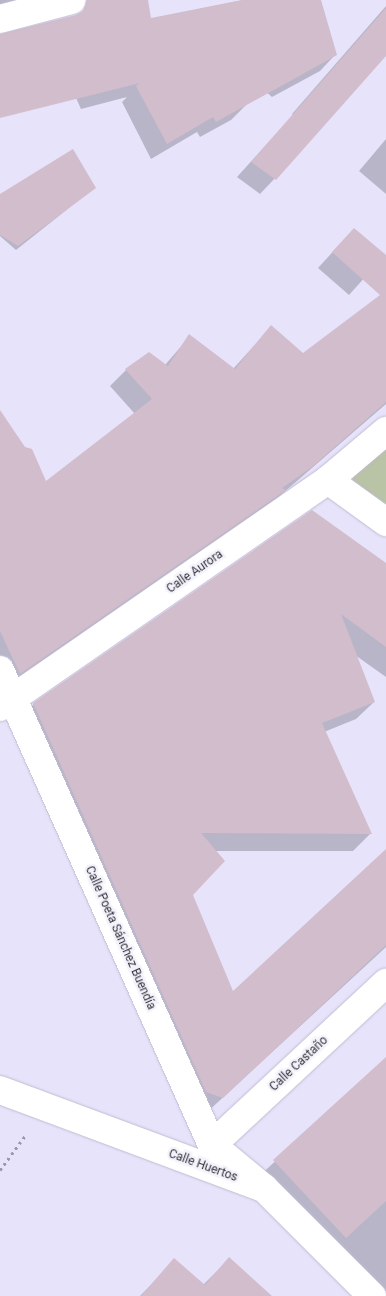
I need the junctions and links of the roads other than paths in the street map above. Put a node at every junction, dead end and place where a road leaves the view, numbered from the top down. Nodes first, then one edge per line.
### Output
1 (72, 0) edge
2 (0, 19) edge
3 (386, 431) edge
4 (328, 480) junction
5 (386, 522) edge
6 (0, 670) edge
7 (7, 702) edge
8 (386, 983) edge
9 (0, 1090) edge
10 (212, 1145) junction
11 (264, 1188) junction
12 (372, 1296) edge

1 - 2 street
3 - 4 street, Calle Aurora
4 - 5 street
4 - 7 street, Calle Aurora
6 - 7 street, Calle Poeta Sánchez Buendía
7 - 10 street, Calle Poeta Sánchez Buendía
8 - 10 street, Calle Castaño
9 - 11 street, Calle Huertos
10 - 11 street, Calle Poeta Sánchez Buendía
11 - 12 street, Calle Huertos

